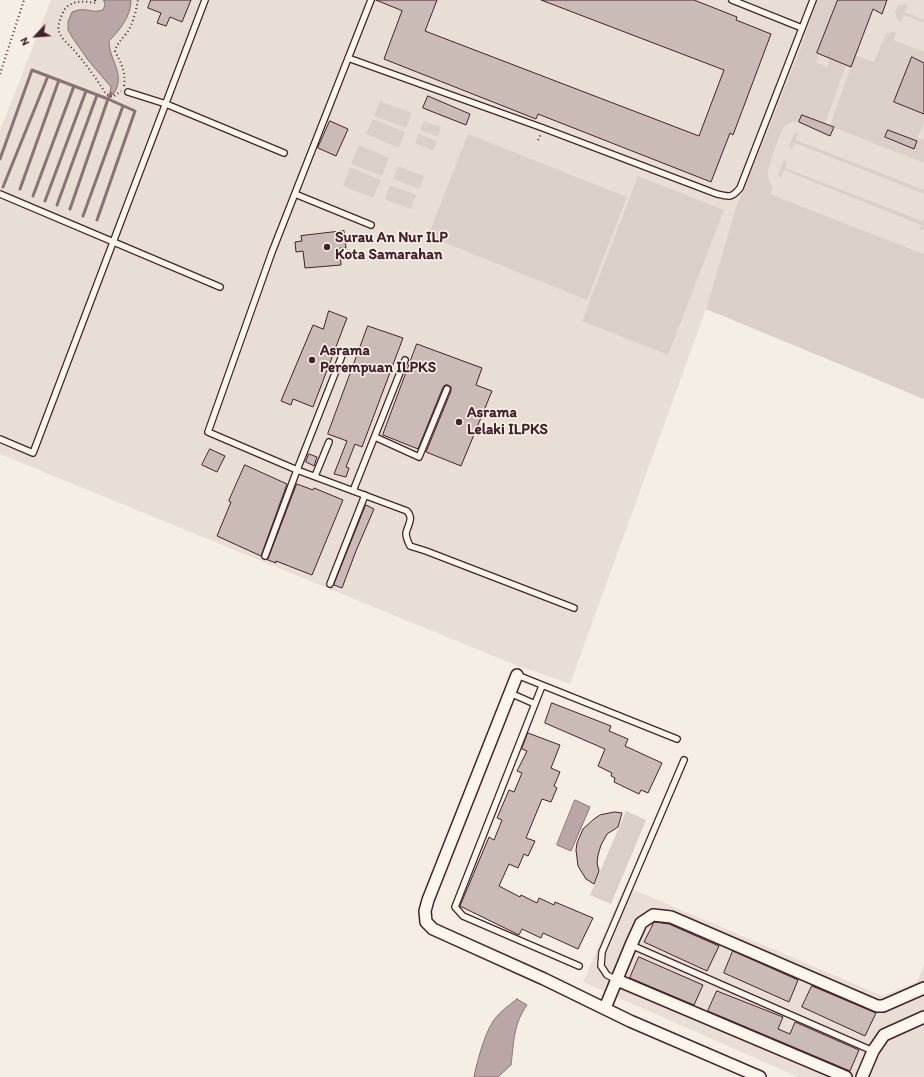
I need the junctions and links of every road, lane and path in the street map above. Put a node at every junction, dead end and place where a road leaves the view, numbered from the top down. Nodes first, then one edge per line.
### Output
1 (24, 0) edge
2 (95, 0) edge
3 (138, 0) edge
4 (205, 0) edge
5 (371, 0) edge
6 (732, 0) edge
7 (813, 0) edge
8 (802, 28) junction
9 (348, 58) junction
10 (0, 74) edge
11 (124, 86) junction
12 (128, 92) joint
13 (166, 104) junction
14 (284, 153) dead end
15 (0, 194) edge
16 (295, 194) junction
17 (371, 225) dead end
18 (113, 242) junction
19 (220, 287) dead end
20 (342, 353) dead end
21 (405, 360) dead end
22 (446, 389) dead end
23 (375, 437) junction
24 (0, 439) edge
25 (329, 442) dead end
26 (297, 470) junction
27 (315, 476) junction
28 (353, 491) junction
29 (365, 495) junction
30 (265, 556) dead end
31 (330, 584) dead end
32 (574, 608) dead end
33 (517, 676) joint
34 (542, 686) junction
35 (510, 693) junction
36 (535, 704) junction
37 (677, 739) dead end
38 (684, 760) dead end
39 (631, 945) junction
40 (579, 966) dead end
41 (617, 980) junction
42 (924, 988) edge
43 (605, 1008) junction
44 (924, 1017) edge
45 (873, 1051) junction
46 (760, 1077) edge
47 (846, 1077) edge
48 (862, 1077) edge

1 - 10 path
2 - 11 path
3 - 11 path
4 - 13 lane
5 - 9 lane
6 - 8 lane
7 - 8 lane
8 - 9 lane
9 - 16 lane
11 - 12 path
12 - 13 lane
13 - 14 lane
13 - 18 lane
15 - 18 lane
16 - 17 lane
16 - 26 lane
18 - 19 lane
18 - 24 lane
20 - 26 lane
21 - 23 lane
22 - 23 lane
23 - 28 lane
25 - 27 lane
26 - 27 lane
26 - 30 lane
27 - 28 lane
28 - 29 lane
29 - 31 lane
29 - 32 lane
33 - 34 lane
33 - 35 street
34 - 36 lane
34 - 37 lane
35 - 36 lane
35 - 43 street
36 - 40 lane
38 - 41 lane
39 - 41 street
39 - 42 street
39 - 45 lane
41 - 43 street
41 - 47 street
43 - 46 street
44 - 45 street
45 - 48 street

